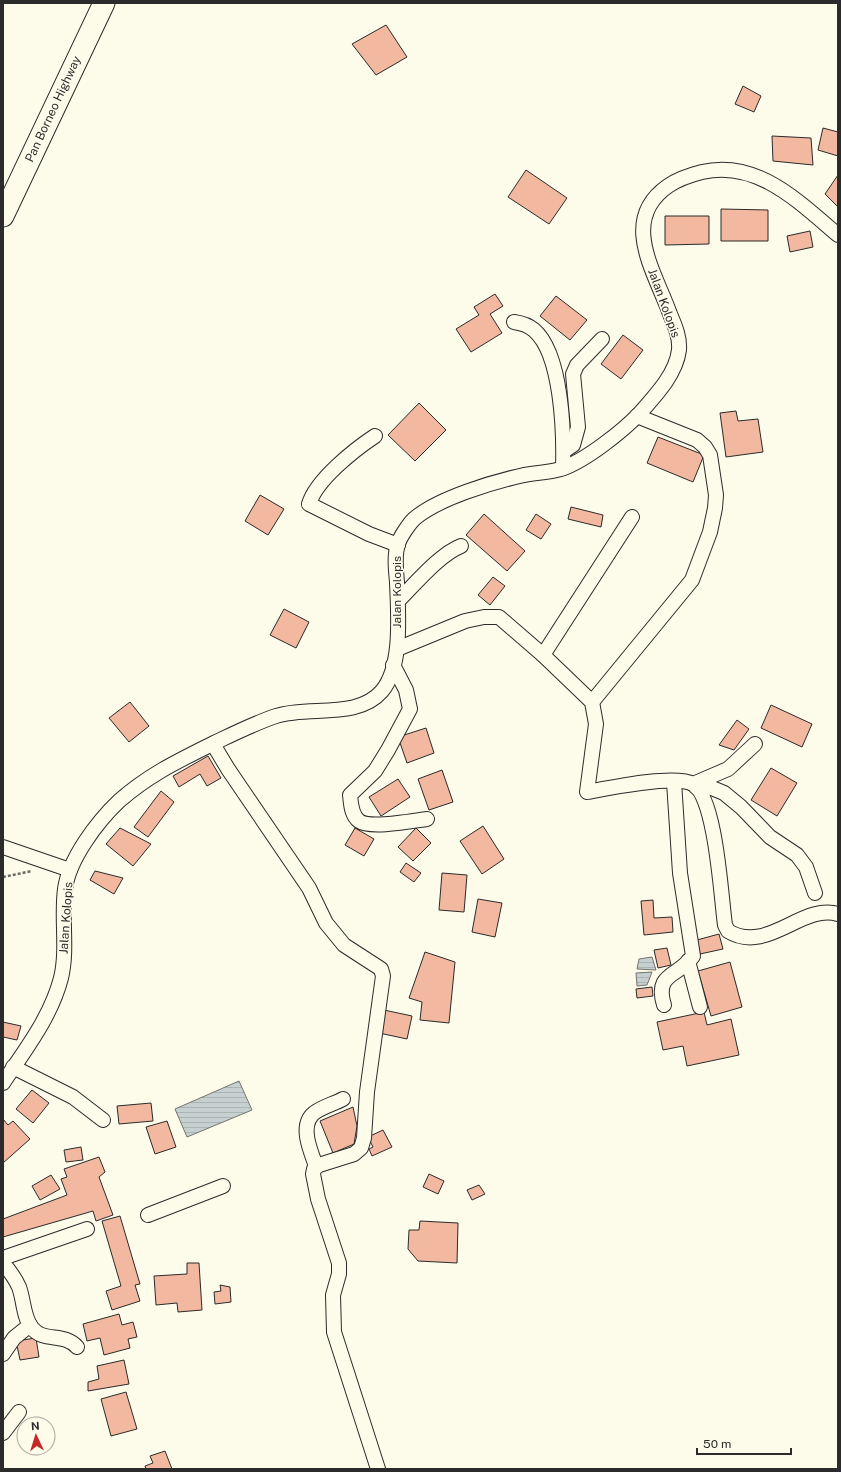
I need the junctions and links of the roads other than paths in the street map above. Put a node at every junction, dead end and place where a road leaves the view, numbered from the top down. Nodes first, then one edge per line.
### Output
1 (104, 3) edge
2 (3, 216) edge
3 (838, 235) edge
4 (514, 322) dead end
5 (602, 339) dead end
6 (637, 416) junction
7 (374, 436) dead end
8 (564, 451) junction
9 (563, 468) junction
10 (632, 517) dead end
11 (398, 545) junction
12 (461, 546) dead end
13 (398, 601) junction
14 (396, 649) junction
15 (543, 655) junction
16 (393, 665) junction
17 (592, 702) junction
18 (213, 744) junction
19 (755, 744) dead end
20 (674, 782) junction
21 (694, 786) junction
22 (427, 819) dead end
23 (3, 847) edge
24 (70, 870) junction
25 (815, 893) dead end
26 (838, 914) edge
27 (688, 961) junction
28 (664, 1005) dead end
29 (700, 1007) dead end
30 (14, 1067) junction
31 (3, 1083) edge
32 (343, 1099) dead end
33 (103, 1120) dead end
34 (316, 1166) junction
35 (223, 1186) dead end
36 (148, 1215) dead end
37 (87, 1229) dead end
38 (3, 1258) edge
39 (3, 1263) edge
40 (30, 1325) junction
41 (77, 1347) dead end
42 (3, 1354) edge
43 (19, 1412) dead end
44 (3, 1433) edge
45 (378, 1469) edge

1 - 2 highway, Pan Borneo Highway
3 - 6 street, Jalan Kolopis
4 - 8 street
5 - 8 street
6 - 9 street, Jalan Kolopis
6 - 17 street
7 - 11 street
8 - 9 street
9 - 11 street, Jalan Kolopis
10 - 15 street
11 - 13 street, Jalan Kolopis
12 - 13 street
13 - 14 street, Jalan Kolopis
14 - 15 street
14 - 16 street, Jalan Kolopis
15 - 17 street
16 - 18 street, Jalan Kolopis
16 - 22 street
17 - 20 street
18 - 24 street, Jalan Kolopis
18 - 34 street
19 - 21 street
20 - 21 street
20 - 27 street
21 - 25 street
21 - 26 street
23 - 24 street
24 - 30 street, Jalan Kolopis
27 - 28 street
27 - 29 street
30 - 31 street, Jalan Kolopis
30 - 33 street
32 - 34 street
34 - 45 street
35 - 36 street
37 - 38 street
39 - 40 street
40 - 41 street
40 - 42 street
43 - 44 street

